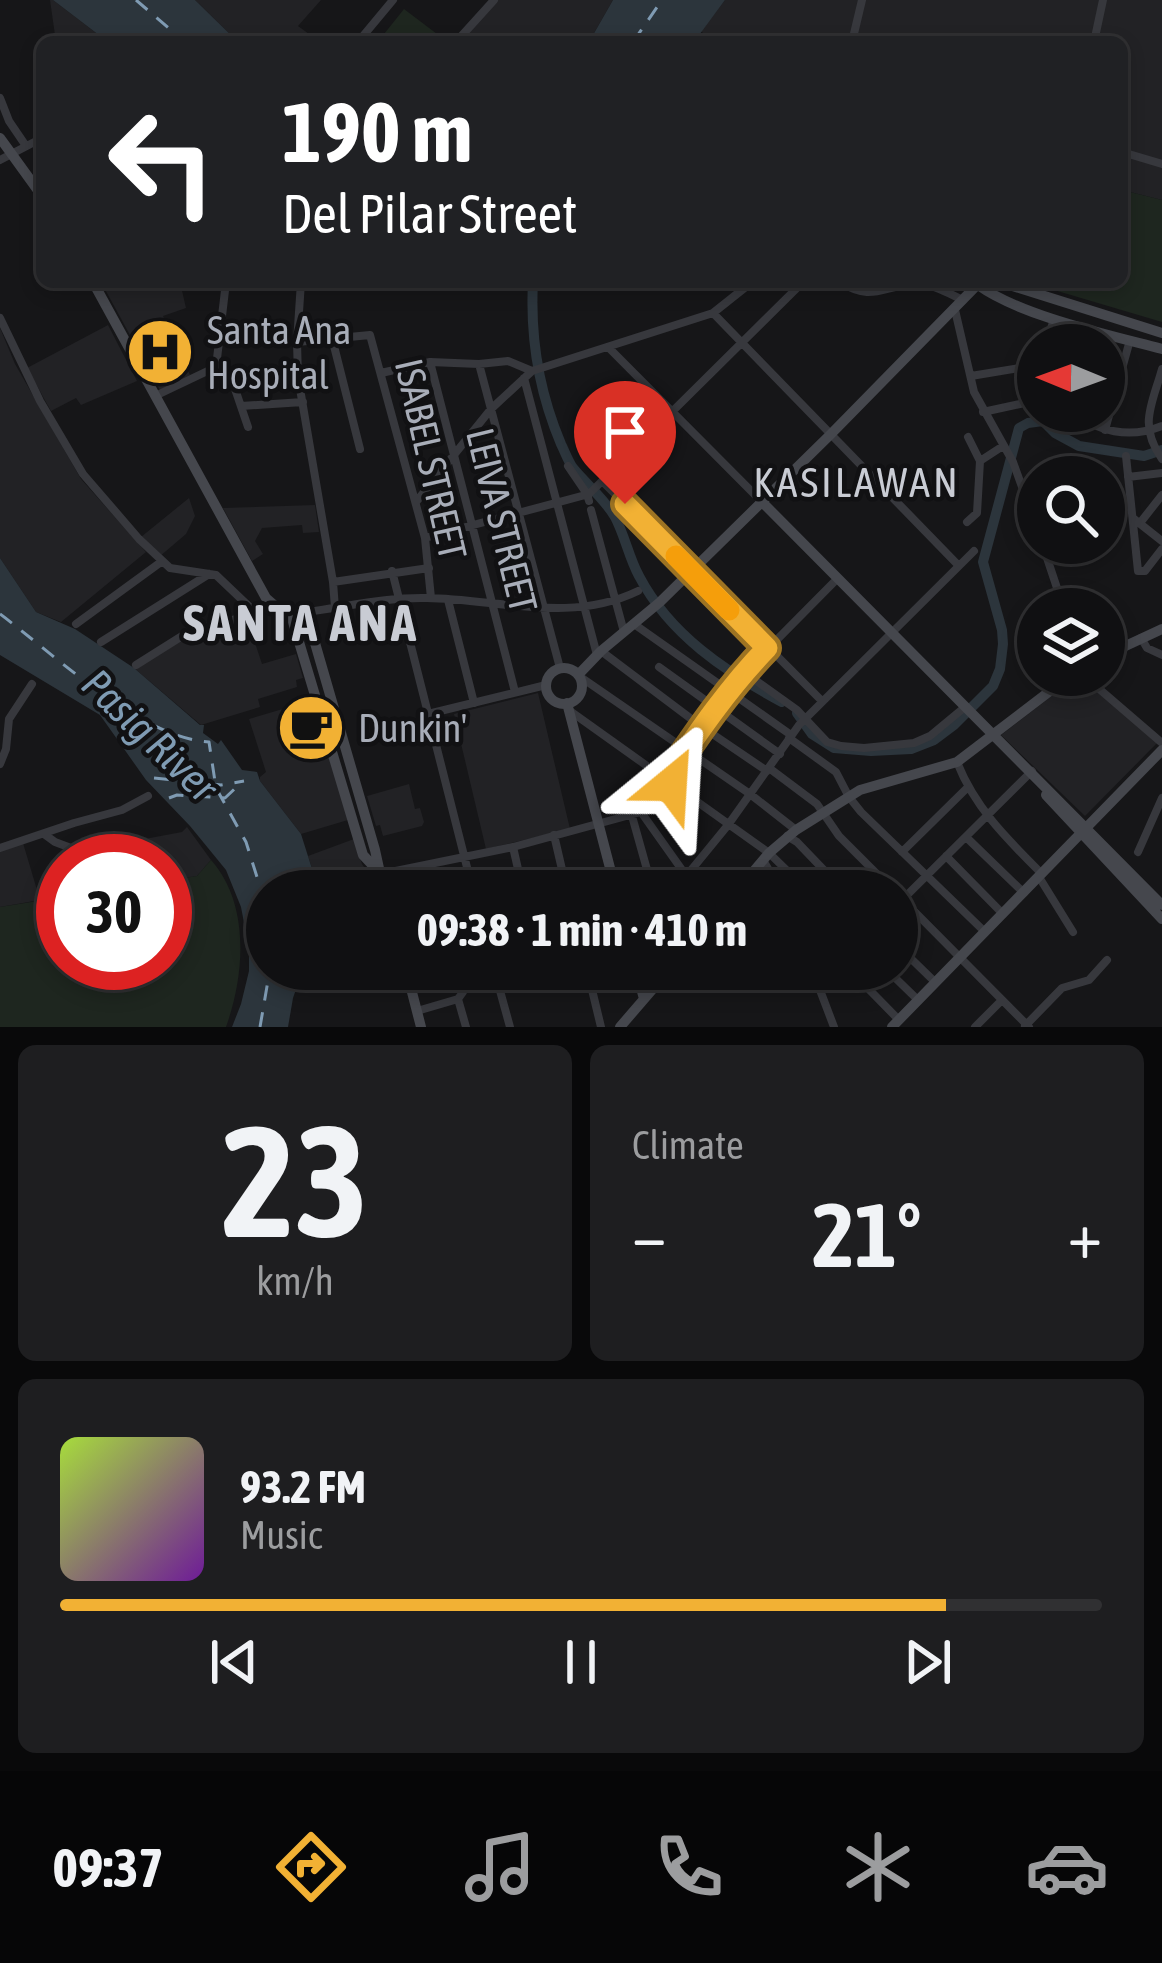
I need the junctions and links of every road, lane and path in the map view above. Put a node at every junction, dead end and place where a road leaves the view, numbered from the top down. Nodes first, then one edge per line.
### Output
1 (393, 0) edge
2 (494, 0) edge
3 (862, 0) edge
4 (1103, 0) edge
5 (363, 36) edge
6 (465, 36) edge
7 (853, 36) edge
8 (1095, 36) edge
9 (0, 98) edge
10 (0, 138) edge
11 (36, 141) edge
12 (26, 146) junction
13 (13, 154) junction
14 (1128, 154) edge
15 (0, 160) edge
16 (1162, 164) edge
17 (36, 187) edge
18 (96, 288) edge
19 (225, 288) edge
20 (302, 288) edge
21 (744, 288) edge
22 (797, 288) edge
23 (850, 288) edge
24 (899, 288) edge
25 (930, 288) edge
26 (974, 288) edge
27 (985, 288) edge
28 (1002, 288) edge
29 (1016, 288) edge
30 (1039, 295) junction
31 (999, 298) junction
32 (960, 304) junction
33 (1089, 310) junction
34 (1032, 311) junction
35 (713, 313) junction
36 (0, 318) edge
37 (1054, 318) junction
38 (1052, 324) edge
39 (1075, 324) edge
40 (1089, 324) edge
41 (1162, 332) edge
42 (332, 338) junction
43 (1125, 339) edge
44 (1130, 340) junction
45 (297, 342) junction
46 (741, 344) junction
47 (609, 348) junction
48 (1162, 349) edge
49 (1125, 358) edge
50 (430, 362) junction
51 (478, 364) junction
52 (1017, 368) edge
53 (1162, 369) edge
54 (533, 372) junction
55 (381, 373) junction
56 (971, 376) junction
57 (234, 386) dead end
58 (155, 396) junction
59 (303, 402) junction
60 (1017, 405) edge
61 (242, 406) junction
62 (491, 409) junction
63 (672, 412) junction
64 (983, 412) junction
65 (1162, 426) edge
66 (248, 427) dead end
67 (1125, 430) edge
68 (1148, 431) junction
69 (831, 434) junction
70 (968, 437) dead end
71 (360, 449) dead end
72 (455, 452) junction
73 (1008, 453) junction
74 (1159, 454) edge
75 (1126, 456) dead end
76 (980, 461) junction
77 (568, 466) dead end
78 (1162, 472) edge
79 (1017, 476) edge
80 (1128, 477) junction
81 (592, 495) junction
82 (1162, 495) edge
83 (416, 502) junction
84 (762, 502) junction
85 (556, 503) junction
86 (520, 514) junction
87 (1136, 520) junction
88 (967, 522) dead end
89 (472, 527) junction
90 (424, 538) junction
91 (1162, 545) edge
92 (974, 551) dead end
93 (161, 562) junction
94 (959, 566) junction
95 (429, 568) junction
96 (691, 570) junction
97 (392, 571) junction
98 (211, 573) junction
99 (838, 578) junction
100 (333, 581) junction
101 (638, 591) dead end
102 (397, 598) junction
103 (431, 598) junction
104 (448, 600) junction
105 (615, 602) junction
106 (492, 605) junction
107 (273, 606) junction
108 (335, 608) junction
109 (543, 608) junction
110 (584, 608) junction
111 (255, 612) junction
112 (290, 612) junction
113 (306, 612) junction
114 (76, 624) dead end
115 (629, 628) junction
116 (1162, 628) edge
117 (893, 633) junction
118 (1141, 638) junction
119 (101, 642) dead end
120 (1125, 646) edge
121 (767, 648) junction
122 (599, 653) junction
123 (1162, 655) edge
124 (136, 665) dead end
125 (659, 667) dead end
126 (560, 668) junction
127 (742, 674) junction
128 (578, 675) junction
129 (32, 683) dead end
130 (546, 685) junction
131 (729, 689) junction
132 (515, 692) junction
133 (1043, 696) edge
134 (1106, 696) edge
135 (821, 700) junction
136 (474, 703) junction
137 (568, 707) junction
138 (716, 708) junction
139 (967, 709) junction
140 (428, 714) junction
141 (802, 721) junction
142 (702, 727) junction
143 (714, 734) dead end
144 (992, 735) junction
145 (790, 737) junction
146 (1162, 747) edge
147 (687, 749) junction
148 (780, 754) junction
149 (957, 762) junction
150 (0, 764) edge
151 (768, 770) junction
152 (1029, 774) junction
153 (665, 781) junction
154 (967, 788) junction
155 (750, 794) junction
156 (148, 796) dead end
157 (849, 797) junction
158 (1162, 797) edge
159 (637, 814) junction
160 (823, 814) junction
161 (986, 817) junction
162 (728, 824) junction
163 (598, 825) junction
164 (1085, 830) junction
165 (791, 833) junction
166 (44, 834) edge
167 (554, 835) junction
168 (36, 837) edge
169 (966, 837) junction
170 (513, 847) junction
171 (0, 848) edge
172 (902, 852) junction
173 (1138, 853) dead end
174 (766, 856) junction
175 (946, 856) junction
176 (464, 858) junction
177 (376, 870) edge
178 (378, 870) edge
179 (395, 870) edge
180 (467, 870) edge
181 (518, 870) edge
182 (563, 870) edge
183 (610, 870) edge
184 (649, 870) edge
185 (681, 870) edge
186 (692, 870) edge
187 (754, 870) edge
188 (772, 870) edge
189 (783, 870) edge
190 (823, 870) edge
191 (871, 870) edge
192 (927, 875) junction
193 (1040, 876) junction
194 (918, 882) edge
195 (1024, 892) junction
196 (1162, 905) edge
197 (1003, 914) junction
198 (918, 917) edge
199 (1162, 919) edge
200 (985, 932) junction
201 (1073, 932) dead end
202 (960, 958) junction
203 (1107, 960) dead end
204 (918, 965) edge
205 (935, 982) junction
206 (412, 990) edge
207 (462, 990) edge
208 (499, 990) edge
209 (591, 990) edge
210 (642, 990) edge
211 (652, 990) edge
212 (820, 990) edge
213 (867, 990) edge
214 (908, 990) edge
215 (458, 999) junction
216 (644, 999) junction
217 (918, 1000) junction
218 (1002, 1000) junction
219 (417, 1011) junction
220 (895, 1023) edge
221 (1026, 1026) edge
222 (422, 1027) edge
223 (466, 1027) edge
224 (509, 1027) edge
225 (601, 1027) edge
226 (620, 1027) edge
227 (834, 1027) edge
228 (975, 1027) edge

1 - 5 street
2 - 6 street
3 - 7 street
4 - 8 street
9 - 12 street
10 - 13 main road
11 - 12 street
12 - 13 street
13 - 15 street
13 - 17 main road
14 - 16 street
18 - 58 main road
19 - 58 street
20 - 45 street
21 - 35 street
22 - 46 street
23 - 24 street
25 - 32 street
26 - 32 main road
27 - 31 main road
28 - 31 main road
29 - 30 main road
30 - 33 main road
30 - 34 main road
31 - 34 main road
32 - 56 street
32 - 69 main road
33 - 40 main road
33 - 41 main road
34 - 37 main road
35 - 46 street
35 - 47 street
36 - 93 street
37 - 38 street
37 - 39 main road
42 - 45 street
42 - 55 street, ISABEL STREET
42 - 71 street
43 - 44 main road
44 - 48 main road
44 - 49 street
45 - 59 street
46 - 63 street
46 - 69 street
47 - 54 street
47 - 63 street
50 - 51 street
50 - 55 street
50 - 72 street, LEIVA STREET
51 - 54 street
51 - 62 street
52 - 56 street
53 - 68 street
54 - 62 street
54 - 85 street
55 - 83 street, ISABEL STREET
56 - 64 street
57 - 61 street
58 - 107 main road
59 - 61 street
59 - 100 street
60 - 64 street
61 - 66 street
62 - 72 street
62 - 86 street
63 - 81 street
63 - 84 street
64 - 73 street
65 - 68 street
67 - 68 street
68 - 74 street
69 - 84 main road
69 - 94 street
70 - 76 street
72 - 83 street
72 - 89 street, LEIVA STREET
73 - 76 street
73 - 79 street
75 - 80 street
76 - 88 street
77 - 81 street
78 - 80 street
80 - 87 street
81 - 85 street
81 - 96 street
81 - 105 street
82 - 87 street
83 - 90 street, ISABEL STREET
84 - 96 main road
84 - 99 main road
85 - 86 street
85 - 110 street
86 - 89 street
86 - 109 street
87 - 91 street
87 - 91 street
89 - 90 street
89 - 106 street, LEIVA STREET
90 - 95 street, ISABEL STREET
92 - 94 street
93 - 98 street
93 - 114 street
94 - 117 street
95 - 97 street
95 - 103 street, ISABEL STREET
96 - 115 main road
96 - 121 street
97 - 100 street
97 - 102 street
98 - 111 street
98 - 119 street
99 - 117 main road
99 - 121 street
100 - 108 street
101 - 105 street
102 - 103 street
102 - 108 street
102 - 140 street
103 - 104 street
104 - 106 street
104 - 136 street
105 - 110 street
105 - 115 street
106 - 109 street
106 - 132 street, LEIVA STREET
107 - 111 street
107 - 112 main road
108 - 113 street
109 - 110 street
109 - 126 street
110 - 122 street
111 - 124 street
112 - 113 main road
112 - 177 main road
113 - 178 main road
115 - 122 main road
115 - 131 street
116 - 118 main road
117 - 135 street
117 - 139 main road
118 - 120 main road
118 - 123 street
121 - 127 street
121 - 135 street
122 - 128 main road
122 - 142 street
125 - 138 street
126 - 128 main road
126 - 130 main road
127 - 131 street
127 - 141 street
128 - 137 main road
128 - 147 street
129 - 150 street
130 - 132 street
130 - 137 main road
131 - 138 street
131 - 145 street
132 - 136 street
133 - 144 main road
134 - 146 street
135 - 141 street
136 - 140 street
137 - 153 street
137 - 163 main road
138 - 142 street
138 - 148 street
139 - 141 street
139 - 144 main road
140 - 176 street
141 - 145 street
142 - 147 street
143 - 151 street
144 - 149 main road
144 - 152 main road
145 - 148 street
145 - 157 street
146 - 164 main road
147 - 153 street
147 - 155 street
148 - 151 street
149 - 154 street
149 - 157 main road
151 - 155 street
151 - 160 street
152 - 161 street
152 - 164 main road
153 - 159 street
153 - 162 street
154 - 161 street
154 - 172 street
155 - 162 street
155 - 165 street
156 - 166 street
157 - 160 main road
157 - 172 street
158 - 173 street
159 - 163 street
159 - 184 street
159 - 185 street
160 - 165 main road
160 - 191 street
161 - 169 street
161 - 193 street
162 - 174 street
162 - 186 street
163 - 167 street
163 - 183 main road
164 - 193 main road
164 - 196 main road
164 - 199 main road
165 - 174 main road
165 - 190 street
167 - 170 street
167 - 182 street
168 - 171 street
169 - 175 street
169 - 195 street
170 - 176 street
170 - 181 street
172 - 192 street
174 - 187 main road
174 - 188 street
174 - 189 street
175 - 192 street
175 - 197 street
176 - 179 street
176 - 180 street
192 - 194 street
192 - 200 street
193 - 195 main road
193 - 201 street
195 - 197 main road
197 - 200 main road
198 - 202 street
200 - 202 main road
202 - 205 main road
202 - 218 street
203 - 221 street
204 - 205 street
205 - 217 main road
206 - 219 main road
207 - 215 street
208 - 224 street
209 - 225 street
210 - 216 main road
211 - 216 main road
212 - 227 street
213 - 220 street
214 - 217 street
215 - 219 street
215 - 223 street
216 - 226 main road
217 - 220 main road
218 - 221 street
218 - 228 street
219 - 222 main road

